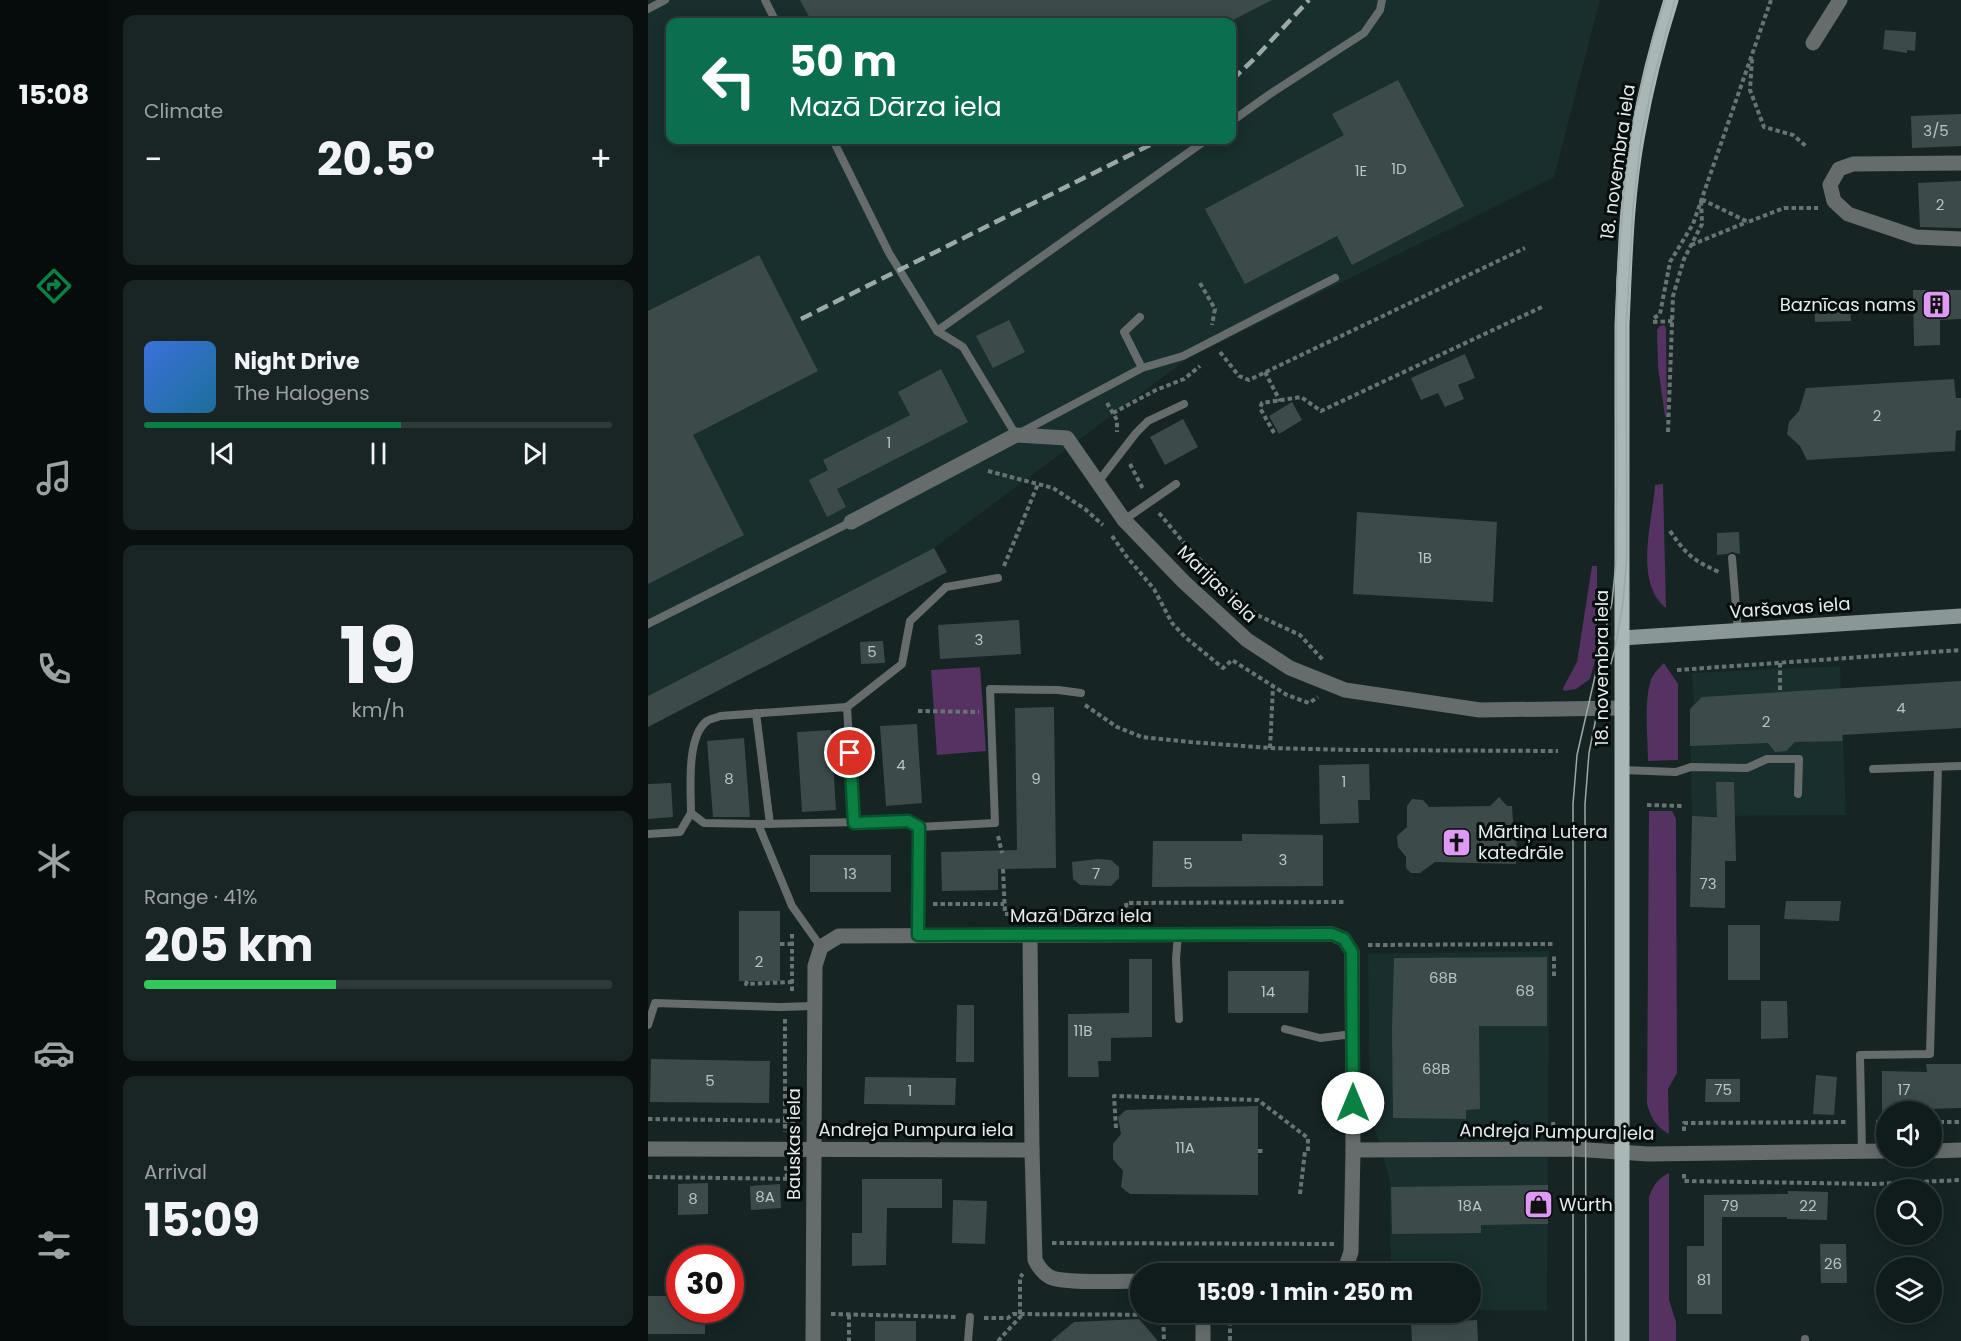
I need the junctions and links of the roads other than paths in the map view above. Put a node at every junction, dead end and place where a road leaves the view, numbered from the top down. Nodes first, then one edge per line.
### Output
1 (665, 0) edge
2 (765, 0) edge
3 (1382, 0) edge
4 (1671, 0) edge
5 (1840, 0) edge
6 (648, 9) edge
7 (774, 18) edge
8 (1814, 43) dead end
9 (1236, 118) edge
10 (835, 144) edge
11 (1200, 144) edge
12 (1961, 163) edge
13 (1961, 239) edge
14 (1335, 278) dead end
15 (1140, 317) dead end
16 (937, 331) junction
17 (1142, 368) junction
18 (1184, 404) dead end
19 (1016, 435) junction
20 (1098, 482) junction
21 (1176, 484) dead end
22 (1124, 520) junction
23 (851, 522) joint
24 (1732, 558) dead end
25 (998, 578) road end
26 (1961, 616) edge
27 (648, 624) edge
28 (1738, 632) junction
29 (1622, 638) junction
30 (1081, 693) road end
31 (847, 707) junction
32 (1622, 708) junction
33 (756, 713) junction
34 (1961, 766) edge
35 (1938, 767) junction
36 (1873, 769) dead end
37 (1622, 770) junction
38 (1798, 794) dead end
39 (691, 813) junction
40 (854, 823) junction
41 (758, 824) junction
42 (770, 824) junction
43 (919, 827) junction
44 (648, 834) edge
45 (918, 935) junction
46 (1030, 935) junction
47 (1178, 935) junction
48 (821, 947) junction
49 (814, 1006) junction
50 (1179, 1019) dead end
51 (648, 1025) edge
52 (1285, 1029) dead end
53 (1353, 1034) junction
54 (648, 1149) edge
55 (813, 1149) junction
56 (1032, 1150) junction
57 (1353, 1150) junction
58 (1961, 1150) edge
59 (1876, 1151) edge
60 (1942, 1151) edge
61 (1622, 1152) junction
62 (1862, 1152) junction
63 (1347, 1263) edge
64 (1130, 1281) edge
65 (970, 1317) road end
66 (1198, 1323) edge
67 (813, 1341) edge
68 (968, 1341) edge
69 (1203, 1341) edge
70 (1622, 1341) edge

1 - 6 lane
2 - 7 lane
3 - 9 lane
4 - 29 main road, 18. novembra iela
5 - 8 street
10 - 16 lane
11 - 16 lane
12 - 13 street
14 - 17 lane
15 - 17 lane
16 - 19 lane
17 - 19 lane
18 - 20 lane
19 - 20 street, Marijas iela
19 - 23 street
20 - 22 street, Marijas iela
21 - 22 lane
22 - 32 street, Marijas iela
23 - 27 lane
24 - 28 lane
25 - 31 lane
26 - 28 street, Varšavas iela
28 - 29 street, Varšavas iela
29 - 32 main road, 18. novembra iela
30 - 43 lane
31 - 33 lane
31 - 40 lane
32 - 37 main road, 18. novembra iela
33 - 39 lane
33 - 42 lane
34 - 35 lane
35 - 36 lane
35 - 62 lane
37 - 38 lane
37 - 61 main road, 18. novembra iela
39 - 41 lane
39 - 44 lane
40 - 42 lane
40 - 43 lane
41 - 42 lane
41 - 48 lane
43 - 45 lane
45 - 46 street, Mazā Dārza iela
45 - 48 street, Mazā Dārza iela
46 - 47 street, Mazā Dārza iela
46 - 56 street
47 - 50 lane
47 - 53 street, Mazā Dārza iela
48 - 49 street, Bauskas iela
49 - 51 lane
49 - 55 street, Bauskas iela
52 - 53 lane
53 - 57 street
54 - 55 street, Andreja Pumpura iela
55 - 56 street, Andreja Pumpura iela
55 - 67 street, Bauskas iela
56 - 64 street, Andreja Pumpura iela
57 - 61 street, Andreja Pumpura iela
57 - 63 street
58 - 60 street
59 - 62 street, Andreja Pumpura iela
61 - 62 street, Andreja Pumpura iela
61 - 70 main road, 18. novembra iela
65 - 68 lane
66 - 69 street

